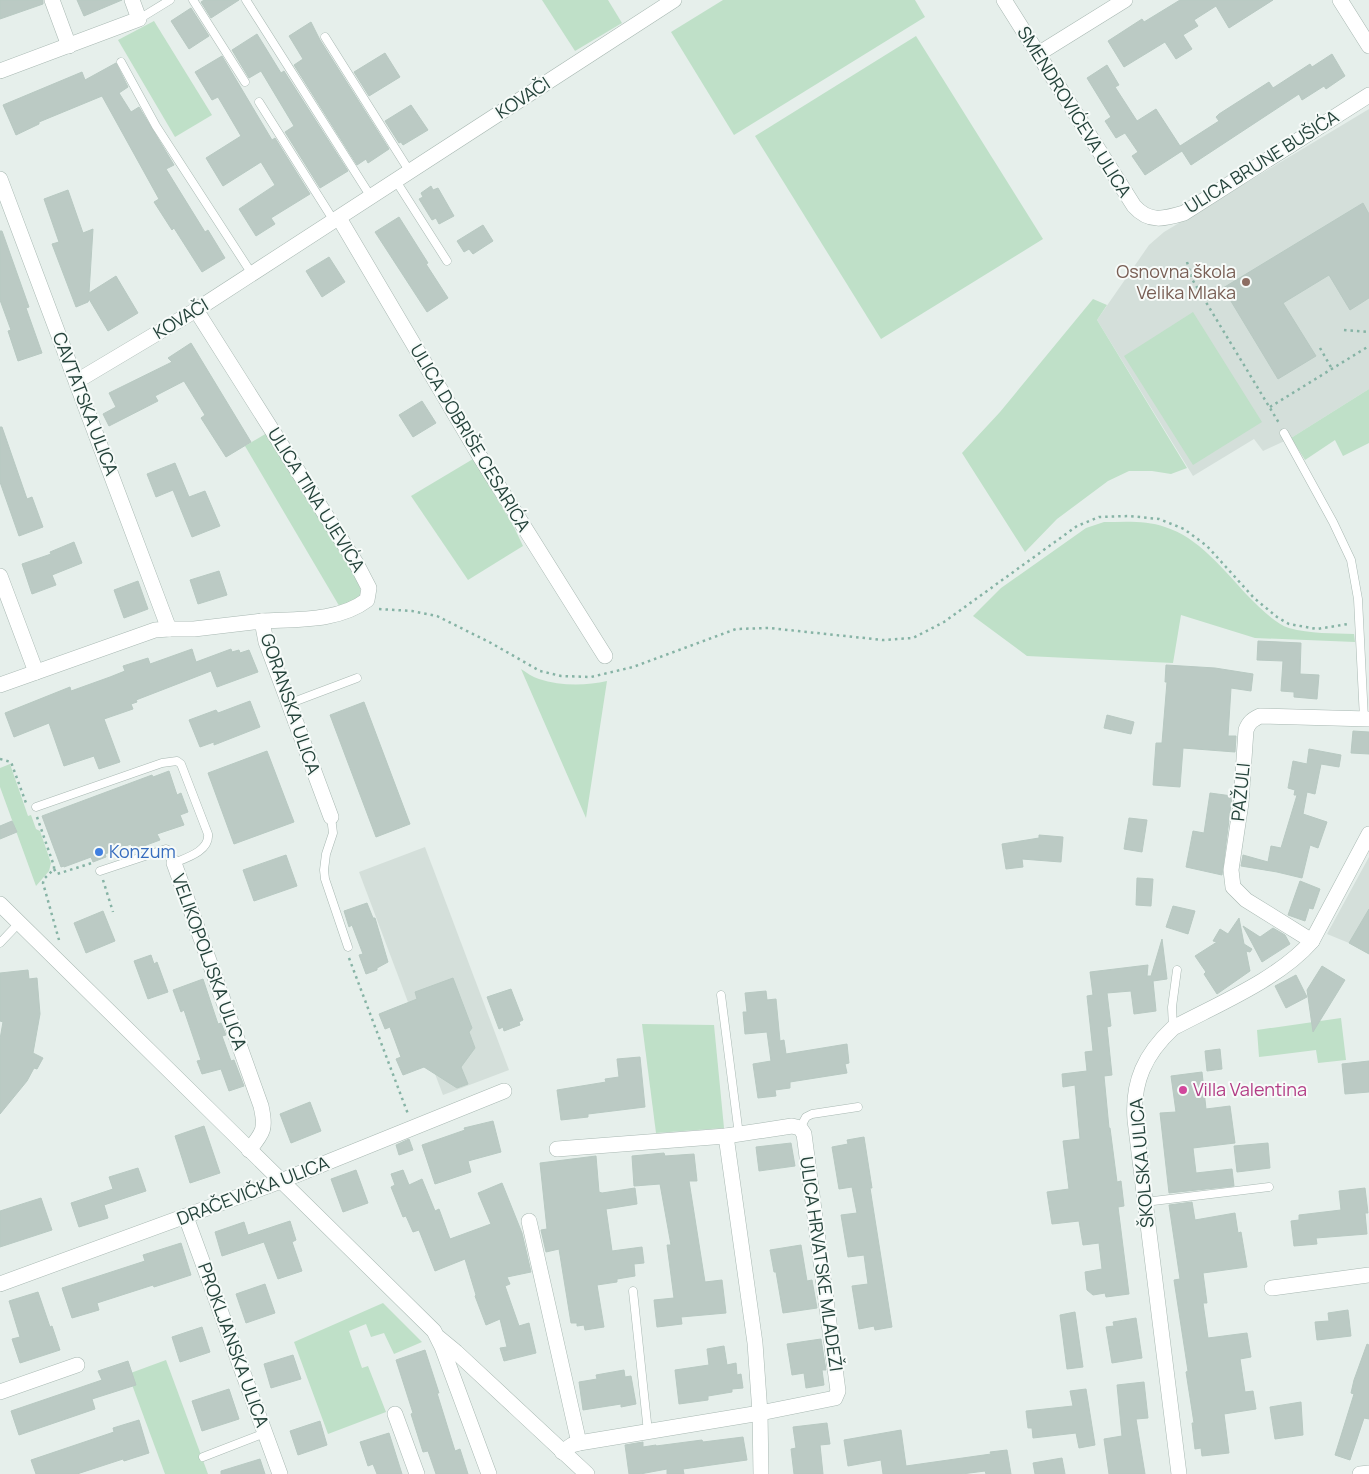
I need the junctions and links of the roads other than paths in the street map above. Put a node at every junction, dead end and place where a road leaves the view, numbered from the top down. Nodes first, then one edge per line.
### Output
1 (52, 0) edge
2 (132, 0) edge
3 (170, 0) edge
4 (193, 0) edge
5 (246, 0) edge
6 (674, 0) edge
7 (1004, 0) edge
8 (1125, 0) edge
9 (1340, 0) edge
10 (139, 19) junction
11 (324, 37) dead end
12 (69, 46) junction
13 (1369, 46) edge
14 (1038, 54) junction
15 (120, 62) dead end
16 (0, 71) edge
17 (245, 82) dead end
18 (1369, 95) edge
19 (259, 102) dead end
20 (410, 172) junction
21 (0, 179) edge
22 (396, 181) junction
23 (371, 197) junction
24 (1150, 217) joint
25 (336, 219) junction
26 (448, 261) dead end
27 (252, 274) junction
28 (196, 310) junction
29 (77, 381) junction
30 (1284, 433) road end
31 (0, 576) edge
32 (262, 622) junction
33 (169, 629) junction
34 (605, 656) dead end
35 (36, 672) junction
36 (357, 678) dead end
37 (0, 685) edge
38 (288, 704) junction
39 (1366, 719) edge
40 (33, 810) road end
41 (331, 817) joint
42 (1369, 834) edge
43 (174, 863) junction
44 (100, 871) dead end
45 (0, 904) edge
46 (19, 923) junction
47 (1312, 941) junction
48 (0, 942) edge
49 (348, 947) road end
50 (1177, 970) dead end
51 (721, 995) dead end
52 (1173, 1028) junction
53 (504, 1091) dead end
54 (858, 1107) dead end
55 (800, 1128) junction
56 (733, 1136) junction
57 (557, 1149) dead end
58 (250, 1150) junction
59 (281, 1181) junction
60 (1269, 1187) dead end
61 (1145, 1202) junction
62 (186, 1217) junction
63 (529, 1221) dead end
64 (1369, 1274) edge
65 (0, 1284) edge
66 (1272, 1288) dead end
67 (633, 1291) dead end
68 (438, 1337) junction
69 (77, 1365) dead end
70 (0, 1392) edge
71 (760, 1413) junction
72 (395, 1414) dead end
73 (648, 1432) junction
74 (266, 1433) junction
75 (579, 1443) junction
76 (562, 1452) junction
77 (203, 1457) dead end
78 (1369, 1473) edge
79 (280, 1474) edge
80 (417, 1474) edge
81 (489, 1474) edge
82 (586, 1474) edge
83 (761, 1474) edge
84 (1179, 1474) edge
85 (1360, 1474) edge

1 - 12 street
2 - 10 street
3 - 10 lane
4 - 17 lane
5 - 23 lane
6 - 20 street, KOVAČI
7 - 14 street, SMENDROVIĆEVA ULICA
8 - 14 street
9 - 13 street
10 - 12 street
11 - 20 lane
12 - 16 street
14 - 24 street, SMENDROVIĆEVA ULICA
15 - 27 lane
18 - 24 street, ULICA BRUNE BUŠIĆA
19 - 25 lane
20 - 22 street, KOVAČI
21 - 29 street, CAVTATSKA ULICA
22 - 23 street, KOVAČI
22 - 26 lane
23 - 25 street, KOVAČI
25 - 27 street, KOVAČI
25 - 34 street, ULICA DOBRIŠE CESARIĆA
27 - 28 street, KOVAČI
28 - 29 street, KOVAČI
28 - 32 street, ULICA TINA UJEVIĆA
29 - 33 street, CAVTATSKA ULICA
30 - 39 lane
31 - 35 street
32 - 33 street, GORANSKA ULICA
32 - 38 street, GORANSKA ULICA
33 - 35 street, GORANSKA ULICA
35 - 37 street, GORANSKA ULICA
36 - 38 lane
38 - 41 street, GORANSKA ULICA
39 - 47 street, PAŽULI
40 - 43 lane, VELIKOPOLJSKA ULICA
41 - 49 lane
42 - 47 street, ŠKOLSKA ULICA
43 - 44 lane
43 - 58 street, VELIKOPOLJSKA ULICA
45 - 46 street
46 - 48 lane
46 - 58 street
47 - 52 street, ŠKOLSKA ULICA
50 - 52 lane
51 - 56 lane
52 - 61 street, ŠKOLSKA ULICA
53 - 59 street, DRAČEVIČKA ULICA
54 - 55 lane
55 - 56 street
55 - 71 street, ULICA HRVATSKE MLADEŽI
56 - 57 street
56 - 71 street
58 - 59 street
59 - 62 street, DRAČEVIČKA ULICA
59 - 68 street
60 - 61 lane
61 - 84 street, ŠKOLSKA ULICA
62 - 65 street, DRAČEVIČKA ULICA
62 - 74 street, PROKLJANSKA ULICA
63 - 75 street
64 - 66 street
67 - 73 lane
68 - 76 street
68 - 81 street
69 - 70 street
71 - 73 street, ULICA HRVATSKE MLADEŽI
71 - 83 street
72 - 80 street
73 - 75 street, ULICA HRVATSKE MLADEŽI
74 - 77 lane
74 - 79 street, PROKLJANSKA ULICA
75 - 76 street, ULICA HRVATSKE MLADEŽI
76 - 82 street
78 - 85 street

